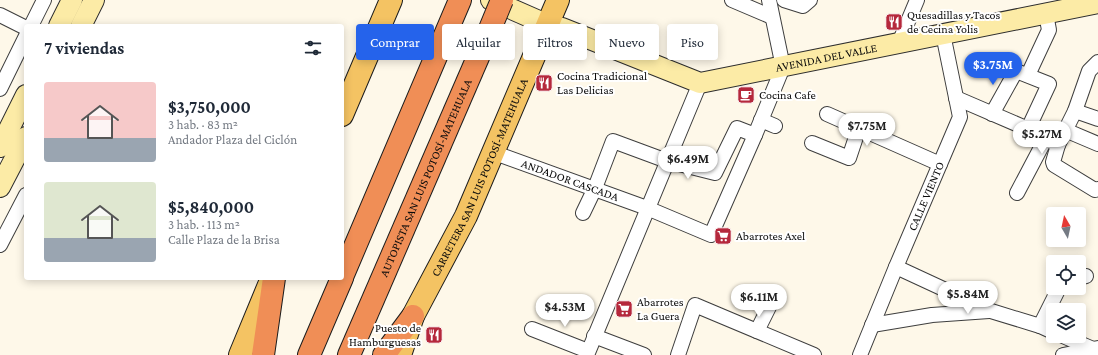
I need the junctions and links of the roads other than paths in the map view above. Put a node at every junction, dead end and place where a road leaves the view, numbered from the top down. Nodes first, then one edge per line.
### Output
1 (44, 0) edge
2 (72, 0) edge
3 (94, 0) edge
4 (391, 0) edge
5 (460, 0) edge
6 (491, 0) edge
7 (502, 0) edge
8 (511, 0) edge
9 (732, 0) edge
10 (769, 0) edge
11 (784, 0) edge
12 (810, 0) edge
13 (917, 0) edge
14 (1098, 3) edge
15 (1067, 4) edge
16 (1046, 14) junction
17 (0, 15) edge
18 (772, 17) junction
19 (555, 18) edge
20 (32, 24) edge
21 (60, 24) edge
22 (82, 24) edge
23 (24, 27) edge
24 (943, 34) junction
25 (24, 40) edge
26 (899, 43) junction
27 (1098, 62) edge
28 (783, 67) junction
29 (1028, 76) junction
30 (700, 83) junction
31 (0, 89) edge
32 (956, 98) junction
33 (24, 99) edge
34 (344, 111) edge
35 (1074, 111) junction
36 (827, 114) dead end
37 (992, 114) junction
38 (1098, 119) edge
39 (761, 120) junction
40 (775, 126) dead end
41 (1098, 126) edge
42 (859, 128) junction
43 (1028, 129) junction
44 (1065, 130) junction
45 (755, 135) junction
46 (24, 140) edge
47 (1052, 142) junction
48 (1095, 142) edge
49 (812, 143) dead end
50 (0, 148) edge
51 (492, 152) junction
52 (667, 161) junction
53 (940, 164) junction
54 (0, 188) edge
55 (595, 188) junction
56 (1098, 189) edge
57 (1017, 193) dead end
58 (24, 204) edge
59 (647, 208) junction
60 (583, 213) dead end
61 (20, 222) edge
62 (0, 245) edge
63 (896, 267) junction
64 (344, 273) edge
65 (272, 280) edge
66 (273, 280) edge
67 (341, 280) edge
68 (773, 299) dead end
69 (991, 311) junction
70 (413, 316) junction
71 (872, 325) junction
72 (1046, 329) edge
73 (532, 330) dead end
74 (758, 331) junction
75 (594, 336) junction
76 (1082, 343) edge
77 (1095, 348) edge
78 (588, 353) edge
79 (240, 355) edge
80 (263, 355) edge
81 (309, 355) edge
82 (349, 355) edge
83 (384, 355) edge
84 (400, 355) edge
85 (644, 355) edge
86 (678, 355) edge
87 (814, 355) edge
88 (860, 355) edge
89 (1063, 355) edge

1 - 20 street
2 - 21 street
3 - 22 street
4 - 34 main road
5 - 64 highway
6 - 19 street
7 - 82 highway, AUTOPISTA SAN LUIS POTOSÍ-MATEHUALA, bridge
8 - 19 street
9 - 18 street
10 - 18 street
11 - 12 street
13 - 26 street
14 - 15 street, AVENIDA DEL VALLE
15 - 16 street, AVENIDA DEL VALLE
16 - 24 street, AVENIDA DEL VALLE
16 - 29 street
17 - 23 street
18 - 28 street
19 - 30 street
19 - 51 main road, CARRETERA SAN LUIS POTOSÍ-MATEHUALA
24 - 26 street, AVENIDA DEL VALLE
24 - 32 street, CALLE VIENTO
25 - 31 street
26 - 28 street, AVENIDA DEL VALLE
27 - 35 street
28 - 30 street, AVENIDA DEL VALLE
28 - 39 street
29 - 37 street
29 - 43 street
30 - 52 street
32 - 37 street
32 - 53 street, CALLE VIENTO
33 - 50 street
35 - 38 street
35 - 44 street
36 - 42 street
37 - 43 street
39 - 40 street
39 - 45 street
41 - 48 street
42 - 49 street
42 - 53 street
43 - 47 street
44 - 47 street
44 - 48 street
45 - 52 street
45 - 59 street, ANDADOR CASCADA
46 - 54 street
47 - 56 street
47 - 57 street
51 - 55 street, ANDADOR CASCADA
51 - 70 main road, CARRETERA SAN LUIS POTOSÍ-MATEHUALA
52 - 55 street
52 - 59 street
53 - 63 street, CALLE VIENTO
55 - 59 street, ANDADOR CASCADA
55 - 60 street
58 - 61 street
59 - 75 street
61 - 62 street
63 - 69 street
63 - 71 street, CALLE VIENTO
65 - 79 main road
66 - 80 highway
67 - 81 highway
68 - 74 street
69 - 71 street
69 - 72 street
70 - 83 highway
70 - 84 main road, CARRETERA SAN LUIS POTOSÍ-MATEHUALA
71 - 88 street, CALLE VIENTO
73 - 78 street
74 - 86 street
74 - 87 street
75 - 78 street
75 - 85 street
76 - 77 street
77 - 89 street

